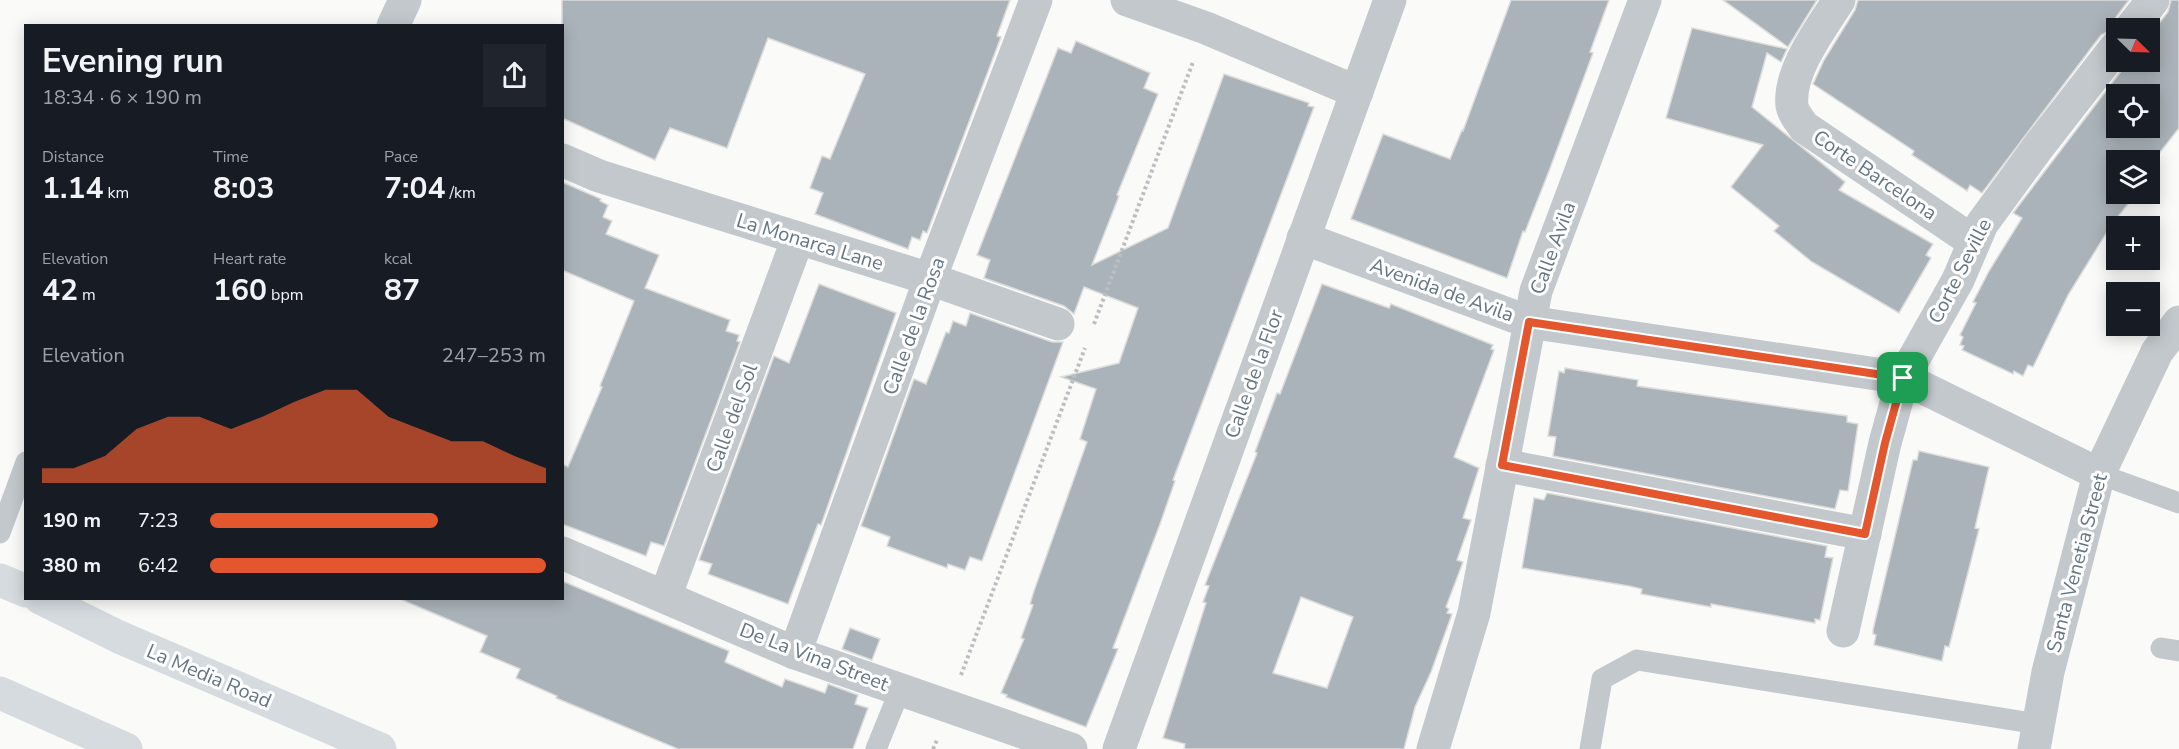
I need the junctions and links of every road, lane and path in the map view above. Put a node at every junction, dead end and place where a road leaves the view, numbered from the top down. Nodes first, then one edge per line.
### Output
1 (405, 0) edge
2 (1036, 0) edge
3 (1128, 0) edge
4 (1390, 0) edge
5 (1645, 0) edge
6 (1839, 0) edge
7 (2153, 0) edge
8 (2139, 18) edge
9 (394, 24) edge
10 (2106, 60) edge
11 (1194, 61) dead end
12 (1357, 92) junction
13 (564, 161) edge
14 (798, 238) junction
15 (1303, 238) junction
16 (1974, 242) junction
17 (930, 279) junction
18 (1529, 322) junction
19 (2179, 322) edge
20 (1058, 324) dead end
21 (1093, 327) dead end
22 (1089, 338) dead end
23 (1903, 378) junction
24 (1502, 465) junction
25 (24, 467) edge
26 (2099, 474) junction
27 (2179, 503) edge
28 (0, 533) edge
29 (1865, 534) junction
30 (564, 554) edge
31 (0, 580) edge
32 (24, 590) edge
33 (665, 597) junction
34 (44, 600) edge
35 (1843, 631) dead end
36 (795, 653) junction
37 (959, 681) dead end
38 (900, 690) junction
39 (0, 693) edge
40 (2036, 737) edge
41 (126, 749) edge
42 (380, 749) edge
43 (876, 749) edge
44 (1071, 749) edge
45 (1119, 749) edge
46 (1433, 749) edge
47 (1590, 749) edge

1 - 9 street
2 - 17 street, Calle de la Rosa
3 - 12 street
4 - 12 street, Calle de la Flor
5 - 18 street, Calle Avila
6 - 16 street, Corte Barcelona
7 - 8 street
10 - 16 street, Corte Seville
11 - 21 path
12 - 15 street, Calle de la Flor
13 - 14 street, La Monarca Lane
14 - 17 street, La Monarca Lane
14 - 33 street, Calle del Sol
15 - 18 street, Avenida de Avila
15 - 45 street, Calle de la Flor
16 - 23 street, Corte Seville
17 - 20 street, La Monarca Lane
17 - 36 street, Calle de la Rosa
18 - 23 street, Avenida de Avila
18 - 24 street, Calle Avila
19 - 26 street, Santa Venetia Street
22 - 37 path
23 - 26 street, Avenida de Avila
23 - 29 street, Corte Seville
24 - 29 street
24 - 46 street, Calle Avila
25 - 28 lane
26 - 27 lane
26 - 40 street, Santa Venetia Street
29 - 35 street, Corte Seville
30 - 33 street, De La Vina Street
31 - 32 main road
33 - 36 street, De La Vina Street
34 - 42 main road, La Media Road
36 - 38 street, De La Vina Street
38 - 43 lane
38 - 44 street, De La Vina Street
39 - 41 main road
40 - 47 lane

